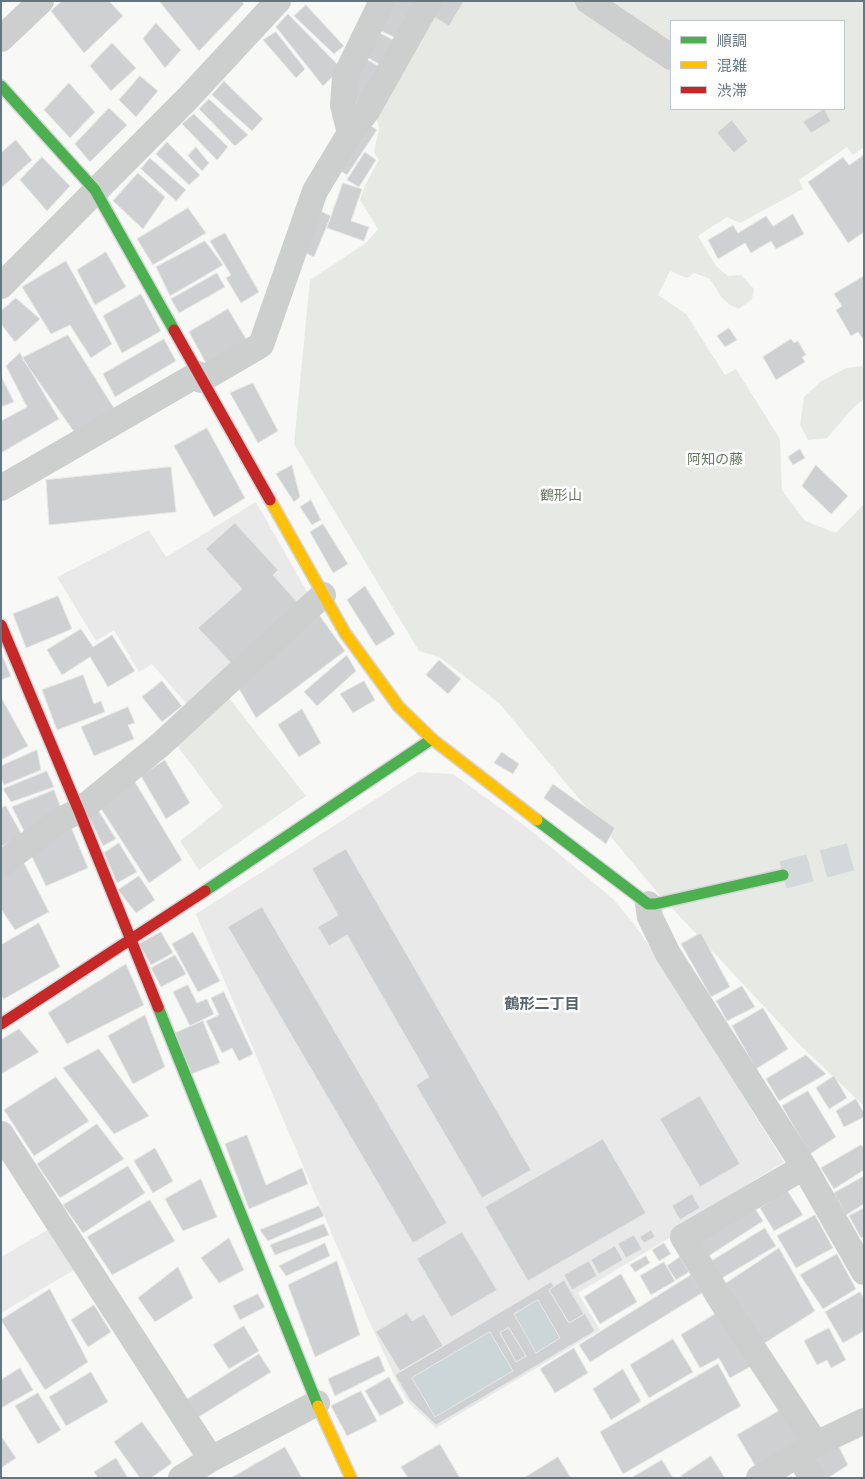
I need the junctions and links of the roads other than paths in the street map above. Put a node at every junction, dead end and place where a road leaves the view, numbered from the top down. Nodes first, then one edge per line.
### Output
1 (40, 1) edge
2 (382, 1) edge
3 (429, 1) edge
4 (588, 1) edge
5 (270, 4) edge
6 (1, 39) edge
7 (670, 56) edge
8 (1, 86) edge
9 (350, 132) junction
10 (95, 190) junction
11 (1, 286) edge
12 (200, 377) junction
13 (1, 488) edge
14 (323, 595) junction
15 (1, 625) edge
16 (432, 739) junction
17 (79, 811) junction
18 (1, 864) edge
19 (783, 875) tunnel mouth
20 (648, 904) junction
21 (132, 940) junction
22 (3, 1018) edge
23 (1, 1134) edge
24 (804, 1167) junction
25 (864, 1272) edge
26 (316, 1403) junction
27 (864, 1421) edge
28 (807, 1449) junction
29 (211, 1459) junction
30 (181, 1478) edge
31 (351, 1478) edge
32 (758, 1478) edge
33 (812, 1478) edge

1 - 6 street
2 - 9 street
3 - 9 street
4 - 7 street
5 - 10 street
8 - 10 street
9 - 12 street
10 - 11 street
10 - 12 street
12 - 13 street
12 - 14 street
14 - 16 street
14 - 17 street
15 - 17 street
16 - 20 street
16 - 21 street
17 - 18 street
17 - 21 street
19 - 20 street
20 - 24 street
21 - 22 street
21 - 26 street
23 - 29 street
24 - 25 street
24 - 28 street
26 - 29 street
26 - 31 street
27 - 28 street
28 - 32 street
28 - 33 street
29 - 30 street

